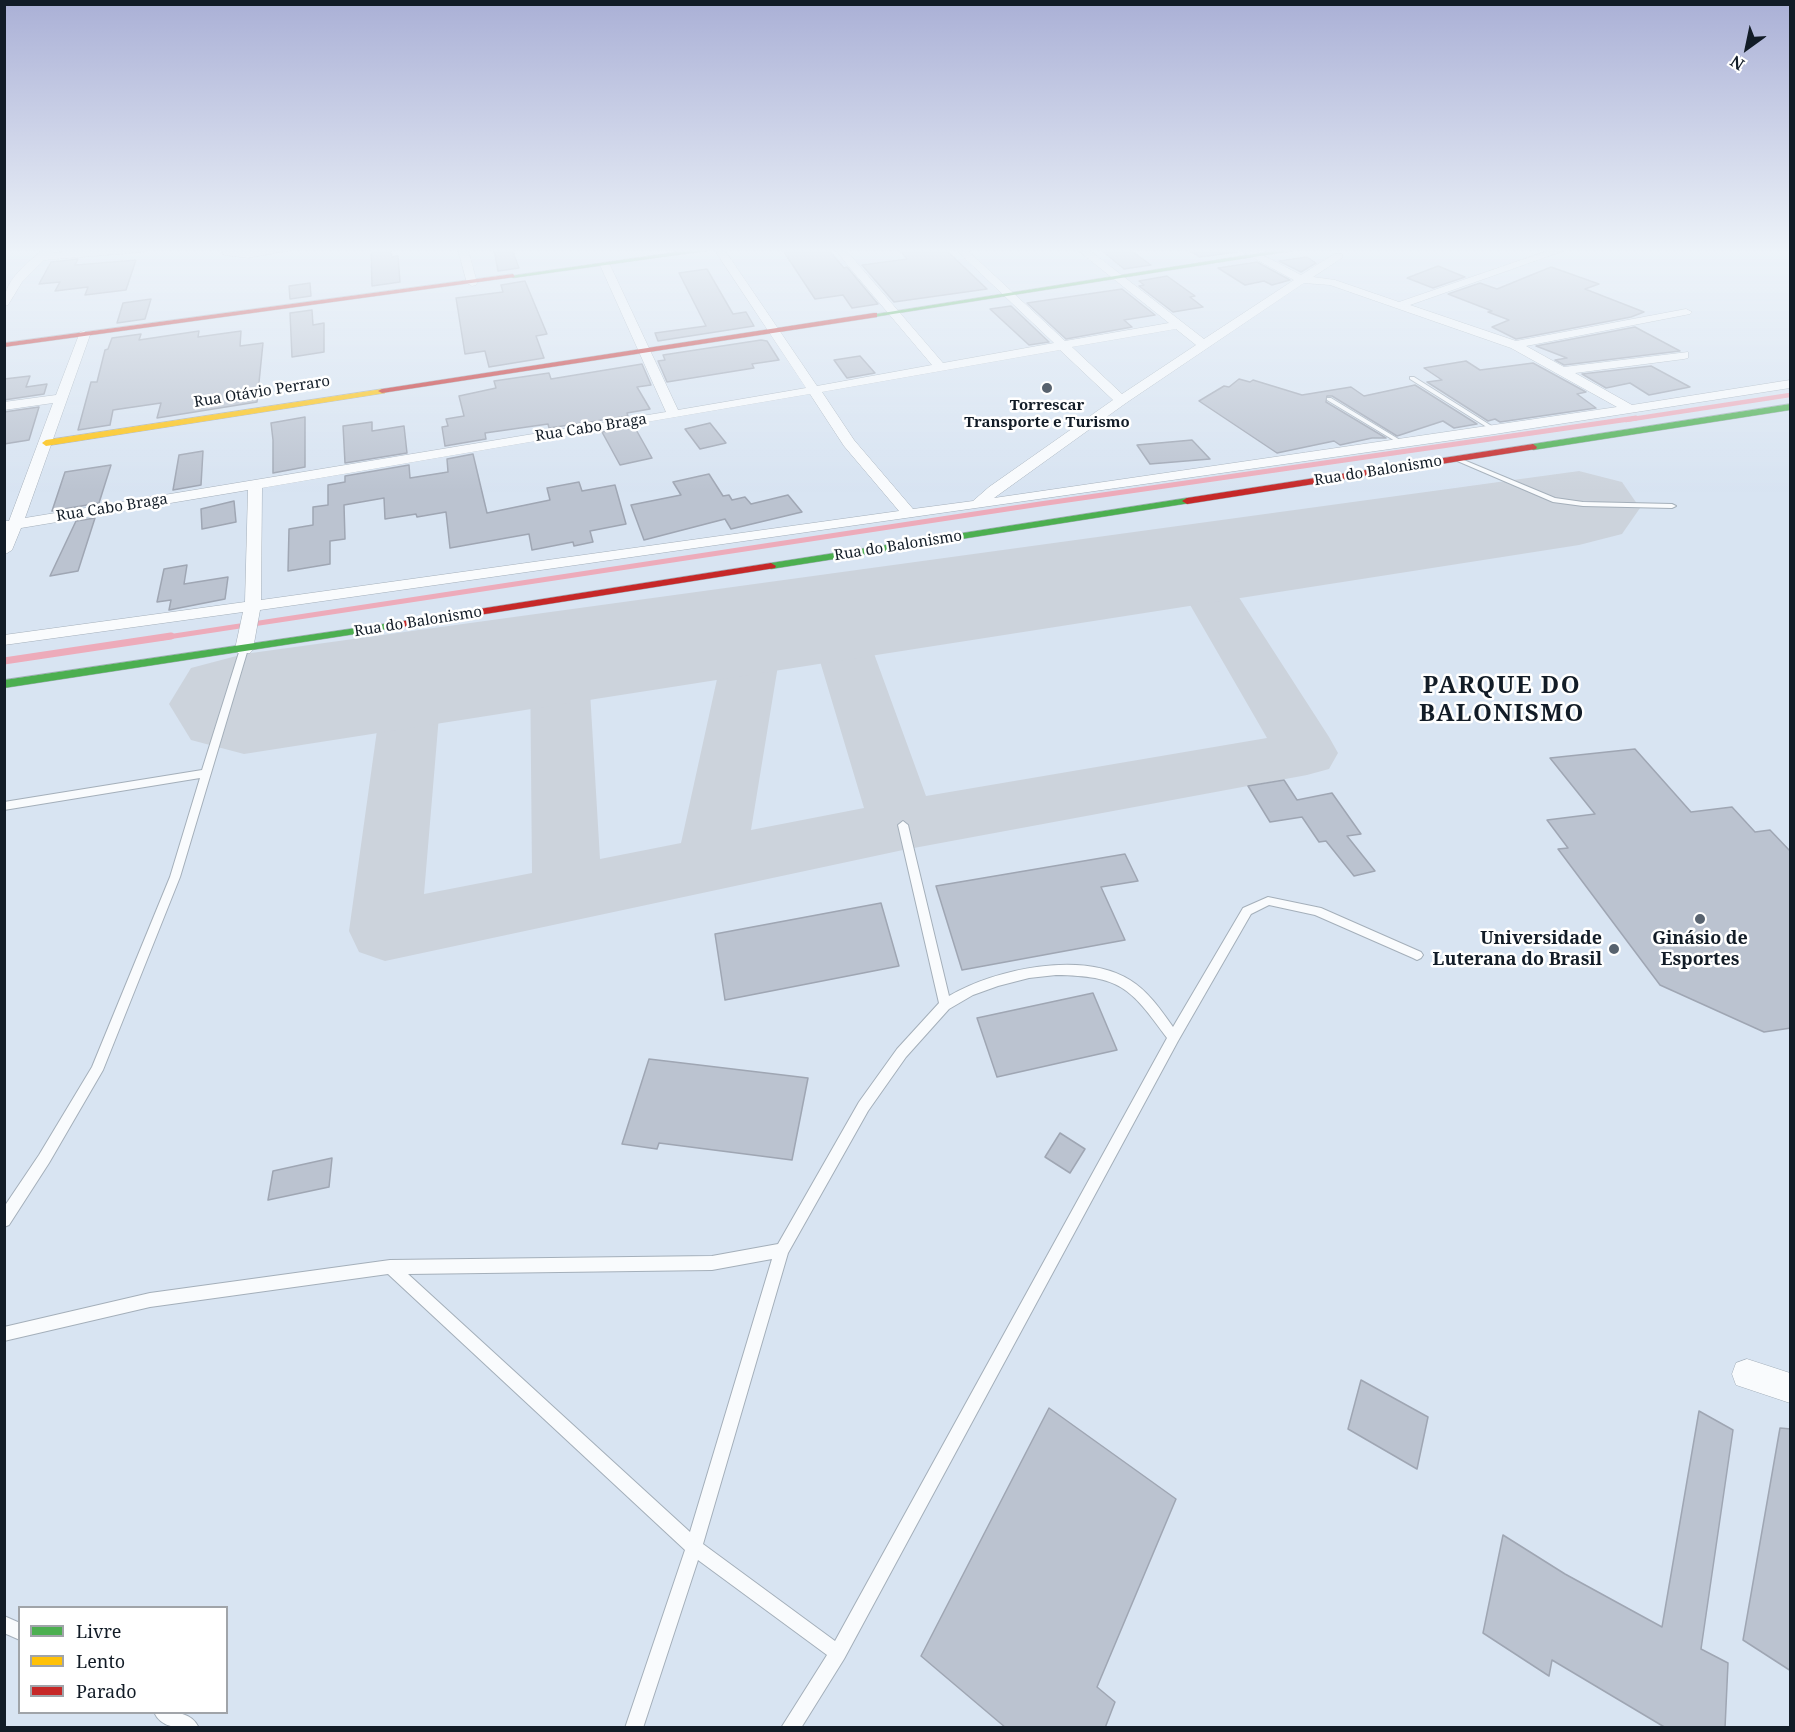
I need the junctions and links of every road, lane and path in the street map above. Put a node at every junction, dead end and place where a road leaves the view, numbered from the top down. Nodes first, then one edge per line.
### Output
1 (123, 330) edge
2 (633, 330) edge
3 (773, 330) joint
4 (907, 330) edge
5 (1045, 330) edge
6 (1152, 330) edge
7 (1184, 330) edge
8 (1227, 330) edge
9 (1471, 330) edge
10 (1594, 330) edge
11 (84, 335) junction
12 (4, 345) edge
13 (1204, 345) junction
14 (1515, 345) junction
15 (1063, 347) junction
16 (642, 350) junction
17 (1684, 355) dead end
18 (940, 368) junction
19 (1564, 371) junction
20 (1412, 378) dead end
21 (1790, 384) edge
22 (811, 391) junction
23 (60, 398) junction
24 (1329, 399) dead end
25 (1121, 400) junction
26 (4, 406) edge
27 (1791, 407) edge
28 (1632, 410) junction
29 (674, 415) junction
30 (1495, 430) junction
31 (46, 442) junction
32 (1402, 443) junction
33 (1457, 459) junction
34 (255, 484) junction
35 (978, 504) junction
36 (1672, 506) dead end
37 (909, 514) junction
38 (11, 525) edge
39 (4, 550) edge
40 (252, 610) junction
41 (4, 640) edge
42 (245, 643) junction
43 (4, 684) edge
44 (207, 773) junction
45 (4, 806) edge
46 (903, 825) dead end
47 (1417, 954) dead end
48 (945, 1005) junction
49 (1174, 1037) junction
50 (4, 1220) edge
51 (782, 1250) junction
52 (390, 1267) junction
53 (4, 1334) edge
54 (1747, 1374) dead end
55 (1791, 1388) edge
56 (694, 1547) junction
57 (4, 1624) edge
58 (18, 1631) edge
59 (838, 1653) junction
60 (165, 1714) edge
61 (190, 1728) edge
62 (634, 1728) edge
63 (790, 1728) edge

1 - 11 street
2 - 16 street
3 - 16 street, Rua Otávio Perraro
3 - 22 street
4 - 18 street
5 - 15 street
6 - 15 street, Rua Cabo Braga
7 - 13 street
8 - 13 street
9 - 14 street
10 - 14 street
11 - 12 street
11 - 23 street
13 - 25 street
14 - 19 street
15 - 18 street, Rua Cabo Braga
15 - 25 street
16 - 29 street
16 - 31 street, Rua Otávio Perraro
17 - 19 street
18 - 22 street, Rua Cabo Braga
19 - 28 street
20 - 30 lane
21 - 28 street, Rua do Balonismo
22 - 29 street, Rua Cabo Braga
22 - 37 street
23 - 26 street
23 - 31 street
24 - 32 lane
25 - 35 street
27 - 33 street, Rua do Balonismo
28 - 30 street, Rua do Balonismo
29 - 34 street, Rua Cabo Braga
30 - 32 street, Rua do Balonismo
31 - 38 street
32 - 35 street, Rua do Balonismo
33 - 36 lane
33 - 42 street, Rua do Balonismo
34 - 38 street, Rua Cabo Braga
34 - 40 street
35 - 37 street, Rua do Balonismo
37 - 40 street, Rua do Balonismo
38 - 39 street
40 - 41 street, Rua do Balonismo
40 - 42 street
42 - 43 street, Rua do Balonismo
42 - 44 lane
44 - 45 lane
44 - 50 lane
46 - 48 lane
47 - 49 lane
48 - 49 lane
48 - 51 lane
49 - 59 lane
51 - 52 lane
51 - 56 lane
52 - 53 lane
52 - 56 lane
54 - 55 street
56 - 59 lane
56 - 62 lane
57 - 58 lane
59 - 63 lane
60 - 61 lane

